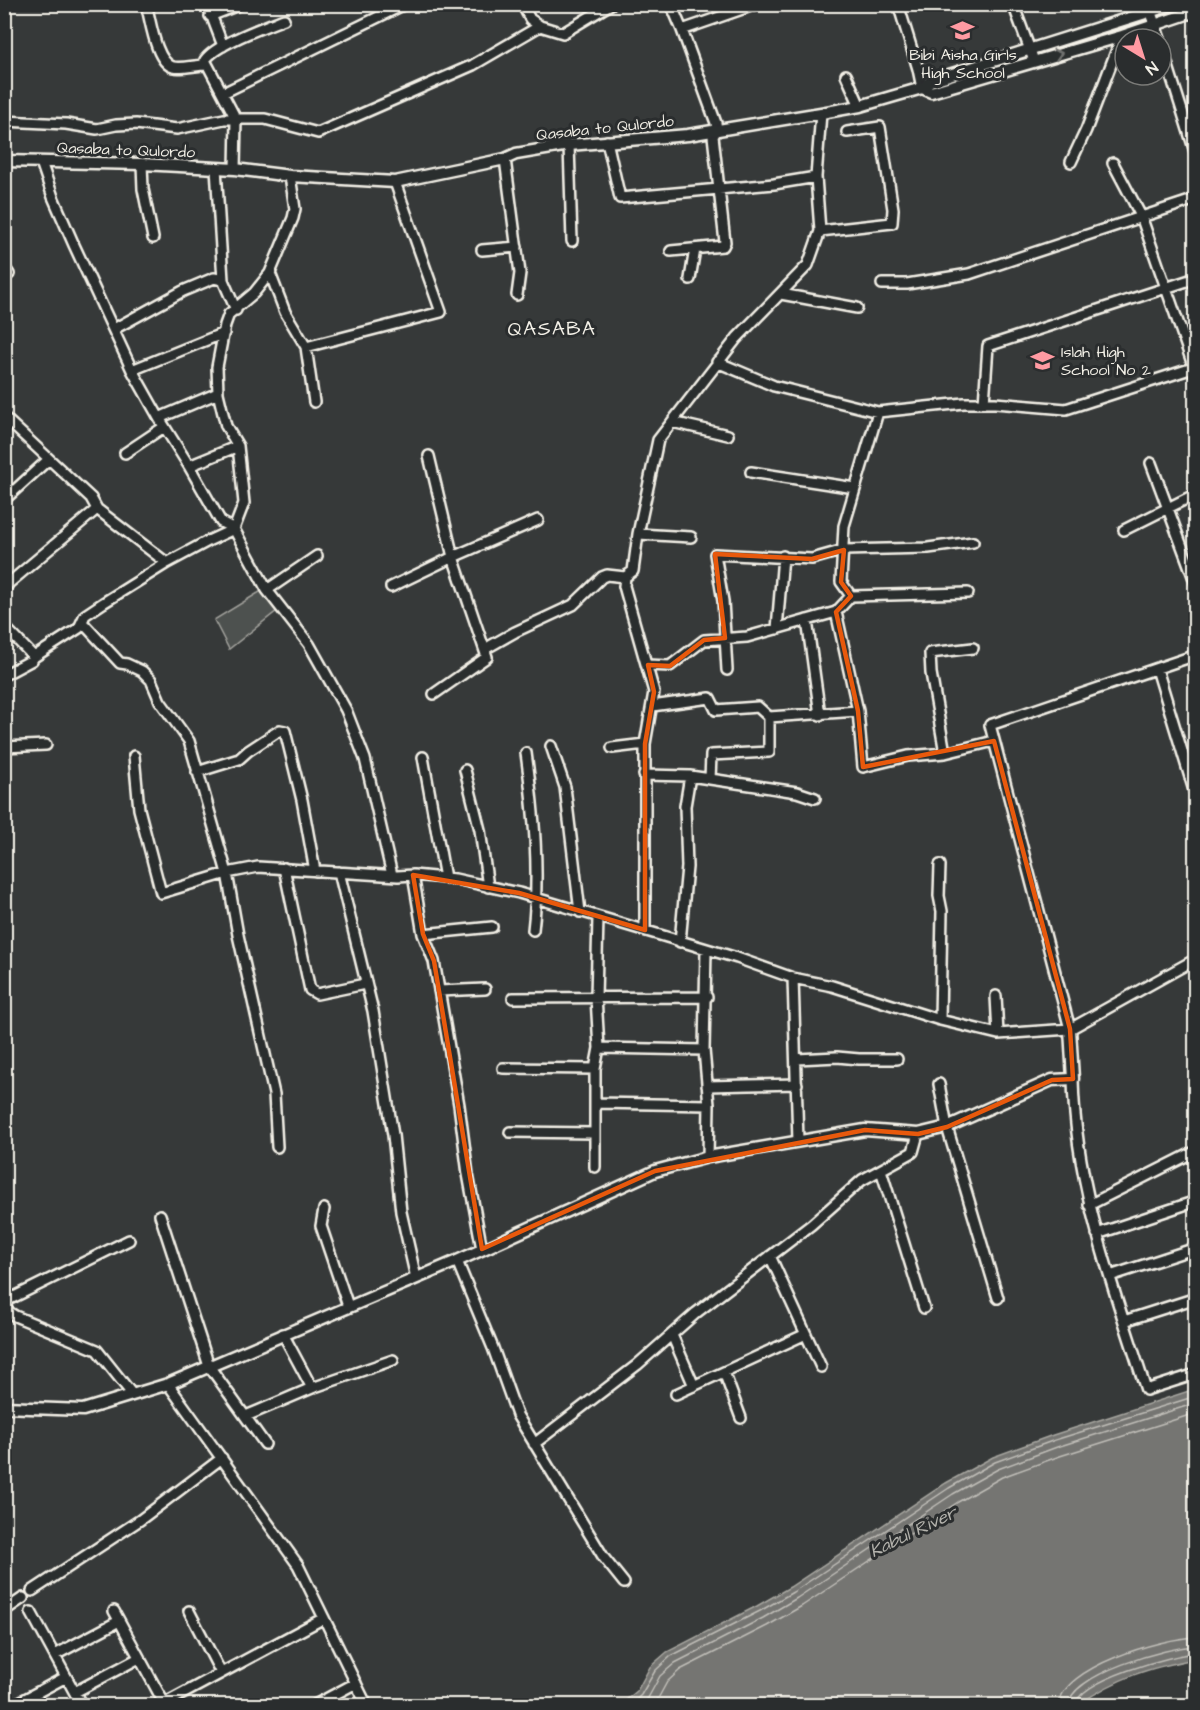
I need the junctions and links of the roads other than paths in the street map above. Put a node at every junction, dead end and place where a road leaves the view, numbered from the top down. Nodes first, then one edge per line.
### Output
1 (207, 4) edge
2 (241, 4) edge
3 (405, 4) edge
4 (522, 4) edge
5 (611, 4) edge
6 (671, 4) edge
7 (757, 4) edge
8 (898, 4) edge
9 (1013, 4) edge
10 (1174, 4) edge
11 (147, 8) dead end
12 (1149, 8) edge
13 (1196, 11) edge
14 (210, 16) junction
15 (284, 19) dead end
16 (1155, 24) junction
17 (540, 26) junction
18 (1147, 27) edge
19 (1156, 27) edge
20 (682, 30) junction
21 (1113, 39) edge
22 (223, 46) junction
23 (1030, 50) junction
24 (1113, 60) edge
25 (1034, 61) junction
26 (206, 64) junction
27 (846, 75) dead end
28 (1173, 82) edge
29 (922, 88) junction
30 (224, 93) junction
31 (860, 106) junction
32 (821, 113) junction
33 (237, 119) junction
34 (4, 121) edge
35 (717, 130) junction
36 (847, 132) dead end
37 (607, 141) junction
38 (569, 145) junction
39 (1196, 155) edge
40 (505, 159) junction
41 (4, 160) edge
42 (41, 162) junction
43 (1071, 162) dead end
44 (1113, 163) dead end
45 (142, 164) junction
46 (216, 168) junction
47 (235, 169) junction
48 (290, 176) junction
49 (816, 177) junction
50 (395, 182) junction
51 (720, 190) junction
52 (1196, 199) edge
53 (1142, 216) junction
54 (820, 231) junction
55 (153, 238) dead end
56 (572, 241) dead end
57 (517, 247) junction
58 (695, 249) junction
59 (482, 250) dead end
60 (671, 251) dead end
61 (4, 267) edge
62 (270, 273) junction
63 (4, 278) edge
64 (1196, 278) edge
65 (690, 279) dead end
66 (223, 280) junction
67 (882, 284) dead end
68 (1166, 287) junction
69 (781, 294) junction
70 (517, 295) dead end
71 (857, 308) dead end
72 (236, 310) junction
73 (114, 329) junction
74 (224, 333) junction
75 (306, 348) junction
76 (717, 362) junction
77 (1195, 367) edge
78 (132, 370) junction
79 (218, 393) junction
80 (314, 402) dead end
81 (984, 403) junction
82 (878, 412) junction
83 (4, 417) edge
84 (672, 422) junction
85 (161, 423) junction
86 (728, 435) dead end
87 (238, 446) junction
88 (125, 453) dead end
89 (429, 456) dead end
90 (49, 459) junction
91 (1151, 463) dead end
92 (189, 466) junction
93 (751, 472) dead end
94 (855, 489) junction
95 (1196, 494) edge
96 (4, 500) edge
97 (1168, 507) junction
98 (97, 509) junction
99 (538, 520) dead end
100 (234, 529) junction
101 (1124, 530) dead end
102 (638, 534) junction
103 (692, 537) dead end
104 (973, 542) dead end
105 (844, 550) junction
106 (317, 556) dead end
107 (783, 556) junction
108 (453, 557) junction
109 (167, 563) junction
110 (626, 577) junction
111 (1196, 584) edge
112 (391, 587) dead end
113 (4, 589) edge
114 (267, 590) junction
115 (968, 593) dead end
116 (851, 596) junction
117 (836, 612) junction
118 (807, 620) junction
119 (82, 622) junction
120 (4, 626) edge
121 (777, 629) junction
122 (725, 638) junction
123 (973, 648) dead end
124 (485, 649) junction
125 (1196, 655) edge
126 (33, 657) junction
127 (648, 665) junction
128 (1157, 669) junction
129 (727, 670) dead end
130 (4, 675) edge
131 (434, 694) dead end
132 (652, 706) junction
133 (858, 711) junction
134 (820, 715) junction
135 (769, 717) junction
136 (994, 741) junction
137 (645, 744) junction
138 (46, 745) dead end
139 (551, 746) dead end
140 (4, 747) edge
141 (612, 748) dead end
142 (526, 753) dead end
143 (945, 753) junction
144 (134, 756) dead end
145 (423, 757) dead end
146 (465, 770) dead end
147 (197, 772) junction
148 (644, 775) junction
149 (690, 776) junction
150 (710, 779) junction
151 (1196, 797) edge
152 (815, 798) dead end
153 (940, 865) dead end
154 (284, 868) junction
155 (315, 871) junction
156 (339, 872) junction
157 (227, 873) junction
158 (413, 875) junction
159 (392, 876) junction
160 (445, 878) junction
161 (488, 887) junction
162 (537, 899) junction
163 (580, 912) junction
164 (598, 918) junction
165 (492, 927) dead end
166 (533, 930) dead end
167 (645, 930) junction
168 (423, 934) junction
169 (680, 942) junction
170 (706, 950) junction
171 (1196, 959) edge
172 (793, 978) junction
173 (365, 984) junction
174 (485, 989) dead end
175 (439, 991) junction
176 (996, 996) dead end
177 (596, 997) junction
178 (707, 997) junction
179 (513, 998) dead end
180 (940, 1020) junction
181 (1070, 1029) junction
182 (998, 1034) junction
183 (599, 1047) junction
184 (704, 1050) junction
185 (797, 1059) junction
186 (897, 1059) dead end
187 (503, 1068) dead end
188 (595, 1069) junction
189 (1073, 1079) junction
190 (797, 1084) junction
191 (939, 1084) dead end
192 (707, 1086) junction
193 (596, 1103) junction
194 (709, 1105) junction
195 (947, 1127) junction
196 (510, 1132) dead end
197 (594, 1133) junction
198 (918, 1134) junction
199 (798, 1141) junction
200 (277, 1147) dead end
201 (1196, 1151) edge
202 (708, 1157) junction
203 (595, 1167) dead end
204 (881, 1170) junction
205 (1196, 1201) edge
206 (1089, 1205) junction
207 (324, 1209) dead end
208 (160, 1215) dead end
209 (1097, 1234) junction
210 (129, 1240) dead end
211 (482, 1248) junction
212 (1196, 1248) edge
213 (770, 1256) junction
214 (457, 1261) junction
215 (1110, 1276) junction
216 (416, 1278) junction
217 (998, 1298) dead end
218 (1196, 1298) edge
219 (4, 1302) edge
220 (348, 1306) junction
221 (924, 1308) dead end
222 (4, 1309) edge
223 (1124, 1321) junction
224 (283, 1334) junction
225 (806, 1334) junction
226 (672, 1335) junction
227 (393, 1360) dead end
228 (209, 1366) junction
229 (820, 1367) dead end
230 (724, 1372) junction
231 (1196, 1374) edge
232 (168, 1384) junction
233 (694, 1386) junction
234 (312, 1388) junction
235 (132, 1395) junction
236 (676, 1395) dead end
237 (4, 1407) edge
238 (246, 1416) junction
239 (741, 1418) dead end
240 (265, 1444) dead end
241 (534, 1444) junction
242 (222, 1458) junction
243 (624, 1583) dead end
244 (32, 1591) dead end
245 (23, 1598) dead end
246 (4, 1611) edge
247 (114, 1611) dead end
248 (189, 1611) dead end
249 (31, 1612) dead end
250 (324, 1618) junction
251 (119, 1621) junction
252 (54, 1655) junction
253 (139, 1658) junction
254 (221, 1673) junction
255 (66, 1677) junction
256 (356, 1683) junction
257 (75, 1692) junction
258 (162, 1705) edge
259 (12, 1706) edge
260 (82, 1706) edge
261 (313, 1706) edge
262 (367, 1706) edge

1 - 14 street
2 - 14 street
3 - 30 street
4 - 17 street
5 - 17 street
6 - 20 street
7 - 20 street
8 - 29 street
9 - 23 street
10 - 12 street
11 - 26 street
12 - 16 street
12 - 23 street
13 - 16 street, Qasaba to Qulordo
14 - 22 street
15 - 22 street
16 - 18 street, Qasaba to Qulordo
16 - 19 street
17 - 33 street
20 - 35 street
25 -> 21 street, Qasaba to Qulordo
22 - 26 street
23 - 25 street
23 - 29 street
24 - 43 street
25 - 29 street, Qasaba to Qulordo
26 - 30 street
27 - 31 street
28 - 39 street
29 - 31 street, Qasaba to Qulordo
30 - 33 street
31 - 32 street, Qasaba to Qulordo
32 - 35 street, Qasaba to Qulordo
32 - 49 street
33 - 34 street
33 - 47 street
35 - 37 street, Qasaba to Qulordo
35 - 51 street
36 - 54 street
37 - 38 street, Qasaba to Qulordo
37 - 51 street
38 - 40 street, Qasaba to Qulordo
38 - 56 street
40 - 50 street, Qasaba to Qulordo
40 - 57 street
41 - 42 street, Qasaba to Qulordo
42 - 45 street, Qasaba to Qulordo
42 - 73 street
44 - 53 street
45 - 46 street, Qasaba to Qulordo
45 - 55 street
46 - 47 street, Qasaba to Qulordo
46 - 66 street
47 - 48 street, Qasaba to Qulordo
48 - 50 street, Qasaba to Qulordo
48 - 62 street
49 - 51 street
49 - 54 street
50 - 75 street
51 - 58 street
52 - 53 street
53 - 67 street
53 - 68 street
54 - 69 street
57 - 59 street
57 - 70 street
58 - 60 street
58 - 65 street
61 - 63 street
62 - 72 street
62 - 75 street
64 - 68 street
66 - 72 street
66 - 73 street
68 - 77 street
68 - 81 street
69 - 71 street
69 - 76 street
72 - 74 street
73 - 78 street
74 - 78 street
74 - 79 street
75 - 80 street
76 - 82 street
76 - 84 street
77 - 81 street
78 - 85 street
79 - 85 street
79 - 87 street
81 - 82 street
82 - 94 street
83 - 90 street
84 - 86 street
84 - 102 street
85 - 88 street
85 - 92 street
87 - 92 street
87 - 100 street
89 - 108 street
90 - 96 street
90 - 98 street
91 - 97 street
92 - 100 street
93 - 94 street
94 - 105 street
95 - 97 street
97 - 101 street
97 - 111 street
98 - 109 street
98 - 113 street
99 - 108 street
100 - 109 street
100 - 114 street
102 - 103 street
102 - 110 street
104 - 105 street
105 - 107 street
105 - 116 street
106 - 114 street
107 - 121 street
107 - 122 street
108 - 112 street
108 - 124 street
109 - 119 street
110 - 124 street
110 - 127 street
114 - 159 street
115 - 116 street
116 - 117 street
117 - 118 street
117 - 133 street
118 - 121 street
118 - 134 street
119 - 126 street
119 - 147 street
120 - 126 street
121 - 122 street
122 - 127 street
122 - 129 street
123 - 143 street
124 - 131 street
125 - 128 street
126 - 130 street
127 - 132 street
128 - 136 street
128 - 151 street
132 - 135 street
132 - 137 street
133 - 134 street
133 - 143 street
134 - 135 street
135 - 150 street
136 - 143 street
136 - 181 street
137 - 141 street
137 - 148 street
138 - 140 street
139 - 163 street
142 - 162 street
144 - 157 street
145 - 160 street
146 - 161 street
147 - 155 street
147 - 157 street
148 - 149 street
148 - 167 street
149 - 150 street
149 - 169 street
150 - 152 street
153 - 180 street
154 - 155 street
154 - 157 street
154 - 173 street
155 - 156 street
156 - 159 street
156 - 173 street
157 - 200 street
158 - 159 street
158 - 160 street
158 - 168 street
160 - 161 street
161 - 162 street
162 - 163 street
162 - 166 street
163 - 164 street
164 - 167 street
164 - 177 street
165 - 168 street
167 - 169 street
168 - 175 street
169 - 170 street
170 - 172 street
170 - 178 street
171 - 181 street
172 - 180 street
172 - 185 street
173 - 216 street
174 - 175 street
175 - 211 street
176 - 182 street
177 - 178 street
177 - 179 street
177 - 183 street
178 - 184 street
180 - 182 street
181 - 182 street
181 - 189 street
183 - 184 street
183 - 188 street
184 - 192 street
185 - 186 street
185 - 190 street
187 - 188 street
188 - 193 street
189 - 195 street
189 - 206 street
190 - 192 street
190 - 199 street
191 - 195 street
192 - 194 street
193 - 194 street
193 - 197 street
194 - 202 street
195 - 198 street
195 - 217 street
196 - 197 street
197 - 203 street
198 - 199 street
198 - 204 street
199 - 202 street
201 - 206 street
202 - 211 street
204 - 213 street
204 - 221 street
205 - 209 street
206 - 209 street
207 - 220 street
208 - 228 street
209 - 215 street
210 - 219 street
211 - 214 street
212 - 215 street
213 - 225 street
213 - 226 street
214 - 216 street
214 - 241 street
215 - 223 street
216 - 220 street
218 - 223 street
220 - 224 street
222 - 235 street
223 - 231 street
224 - 228 street
224 - 234 street
225 - 229 street
225 - 230 street
226 - 233 street
226 - 241 street
227 - 234 street
228 - 232 street
228 - 238 street
230 - 233 street
230 - 239 street
232 - 235 street
232 - 242 street
233 - 236 street
234 - 238 street
235 - 237 street
238 - 240 street
241 - 243 street
242 - 244 street
242 - 250 street
245 - 246 street
247 - 251 street
248 - 254 street
249 - 252 street
250 - 254 street
250 - 256 street
251 - 252 street
251 - 253 street
252 - 255 street
253 - 257 street
253 - 258 street
254 - 258 street
255 - 257 street
255 - 259 street
256 - 261 street
256 - 262 street
257 - 260 street

